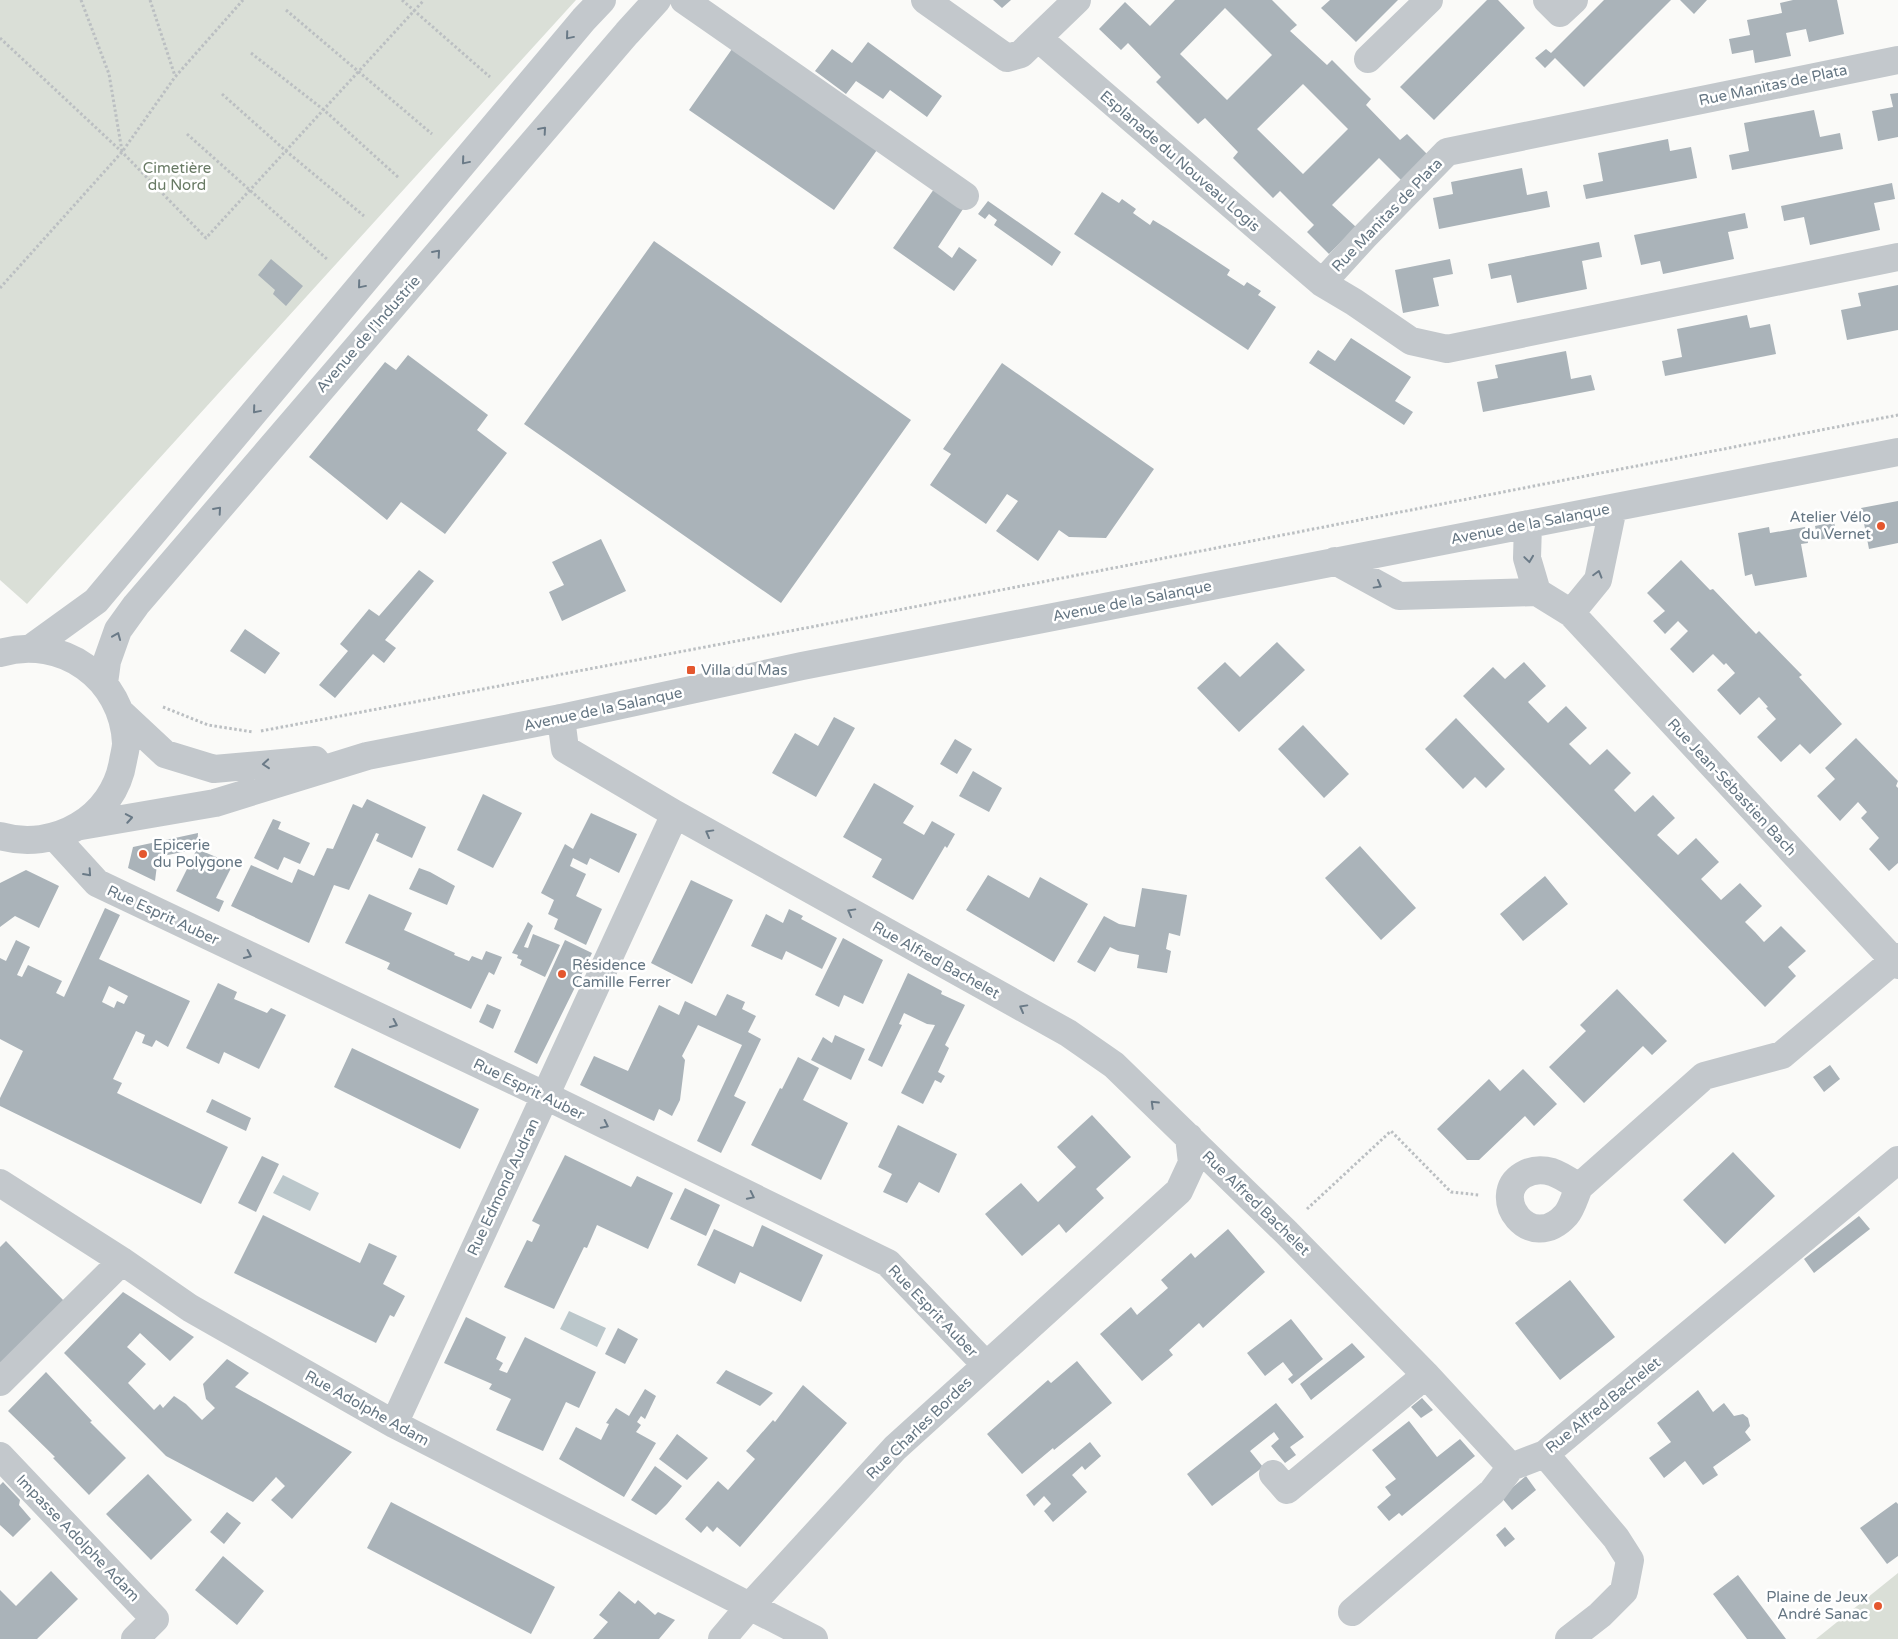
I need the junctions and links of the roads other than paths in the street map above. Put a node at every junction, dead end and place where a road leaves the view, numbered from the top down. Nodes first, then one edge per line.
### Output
1 (602, 0) edge
2 (658, 0) edge
3 (684, 0) edge
4 (925, 0) edge
5 (1078, 0) edge
6 (1429, 0) edge
7 (1547, 0) edge
8 (1574, 0) edge
9 (1038, 38) junction
10 (1368, 59) dead end
11 (1898, 60) edge
12 (494, 126) junction
13 (524, 152) junction
14 (964, 196) dead end
15 (1898, 257) edge
16 (1322, 284) junction
17 (1898, 452) edge
18 (1613, 508) junction
19 (1528, 524) junction
20 (1335, 561) junction
21 (1537, 592) junction
22 (1571, 613) junction
23 (32, 648) junction
24 (0, 653) edge
25 (104, 683) junction
26 (120, 712) junction
27 (561, 718) junction
28 (367, 756) junction
29 (675, 814) junction
30 (81, 826) junction
31 (55, 837) junction
32 (5, 841) edge
33 (1896, 961) edge
34 (546, 1096) junction
35 (1189, 1137) junction
36 (1898, 1160) edge
37 (0, 1183) edge
38 (1579, 1187) junction
39 (122, 1262) junction
40 (986, 1366) junction
41 (1426, 1375) junction
42 (0, 1382) edge
43 (394, 1424) junction
44 (1545, 1454) junction
45 (0, 1456) edge
46 (1511, 1467) junction
47 (1273, 1474) dead end
48 (749, 1607) junction
49 (1352, 1612) dead end
50 (135, 1639) edge
51 (722, 1639) edge
52 (814, 1639) edge
53 (1569, 1639) edge

1 -> 12 street
13 -> 2 street, Avenue de l'Industrie
3 - 14 street
4 - 9 street
5 - 9 street
6 - 10 street
7 - 8 street
9 - 16 street, Esplanade du Nouveau Logis
11 - 16 street, Rue Manitas de Plata
12 - 13 street
12 -> 23 street
25 -> 13 street, Avenue de l'Industrie
15 - 16 street, Rue Manitas de Plata
17 - 18 street, Avenue de la Salanque
18 - 19 street, Avenue de la Salanque
22 -> 18 street
19 - 20 street, Avenue de la Salanque
19 -> 21 street
20 -> 21 street
20 - 27 street, Avenue de la Salanque
21 - 22 street, Rue Jean-Sébastien Bach
22 - 33 street, Rue Jean-Sébastien Bach
23 - 24 street
23 - 25 street
25 - 26 street
28 -> 26 street, Avenue de la Salanque
26 - 30 street
27 - 28 street, Avenue de la Salanque
27 - 29 street, Rue Alfred Bachelet
30 -> 28 street, Avenue de la Salanque
29 - 34 street, Rue Edmond Audran
35 -> 29 street, Rue Alfred Bachelet
30 - 31 street
31 - 32 street
31 -> 34 street, Rue Esprit Auber
33 - 38 street
34 -> 40 street, Rue Esprit Auber
34 - 43 street, Rue Edmond Audran
35 - 40 street, Rue Charles Bordes
35 - 41 street, Rue Alfred Bachelet
36 - 44 street, Rue Alfred Bachelet
37 - 39 street, Rue Adolphe Adam
38 - 38 street
39 - 42 street
39 - 43 street, Rue Adolphe Adam
40 - 48 street, Rue Charles Bordes
41 - 46 street, Rue Alfred Bachelet
41 - 47 street
43 - 48 street, Rue Adolphe Adam
44 - 46 street, Rue Alfred Bachelet
44 - 53 street
45 - 50 street, Impasse Adolphe Adam
46 - 49 street
48 - 51 street, Rue Charles Bordes
48 - 52 street, Rue Adolphe Adam

